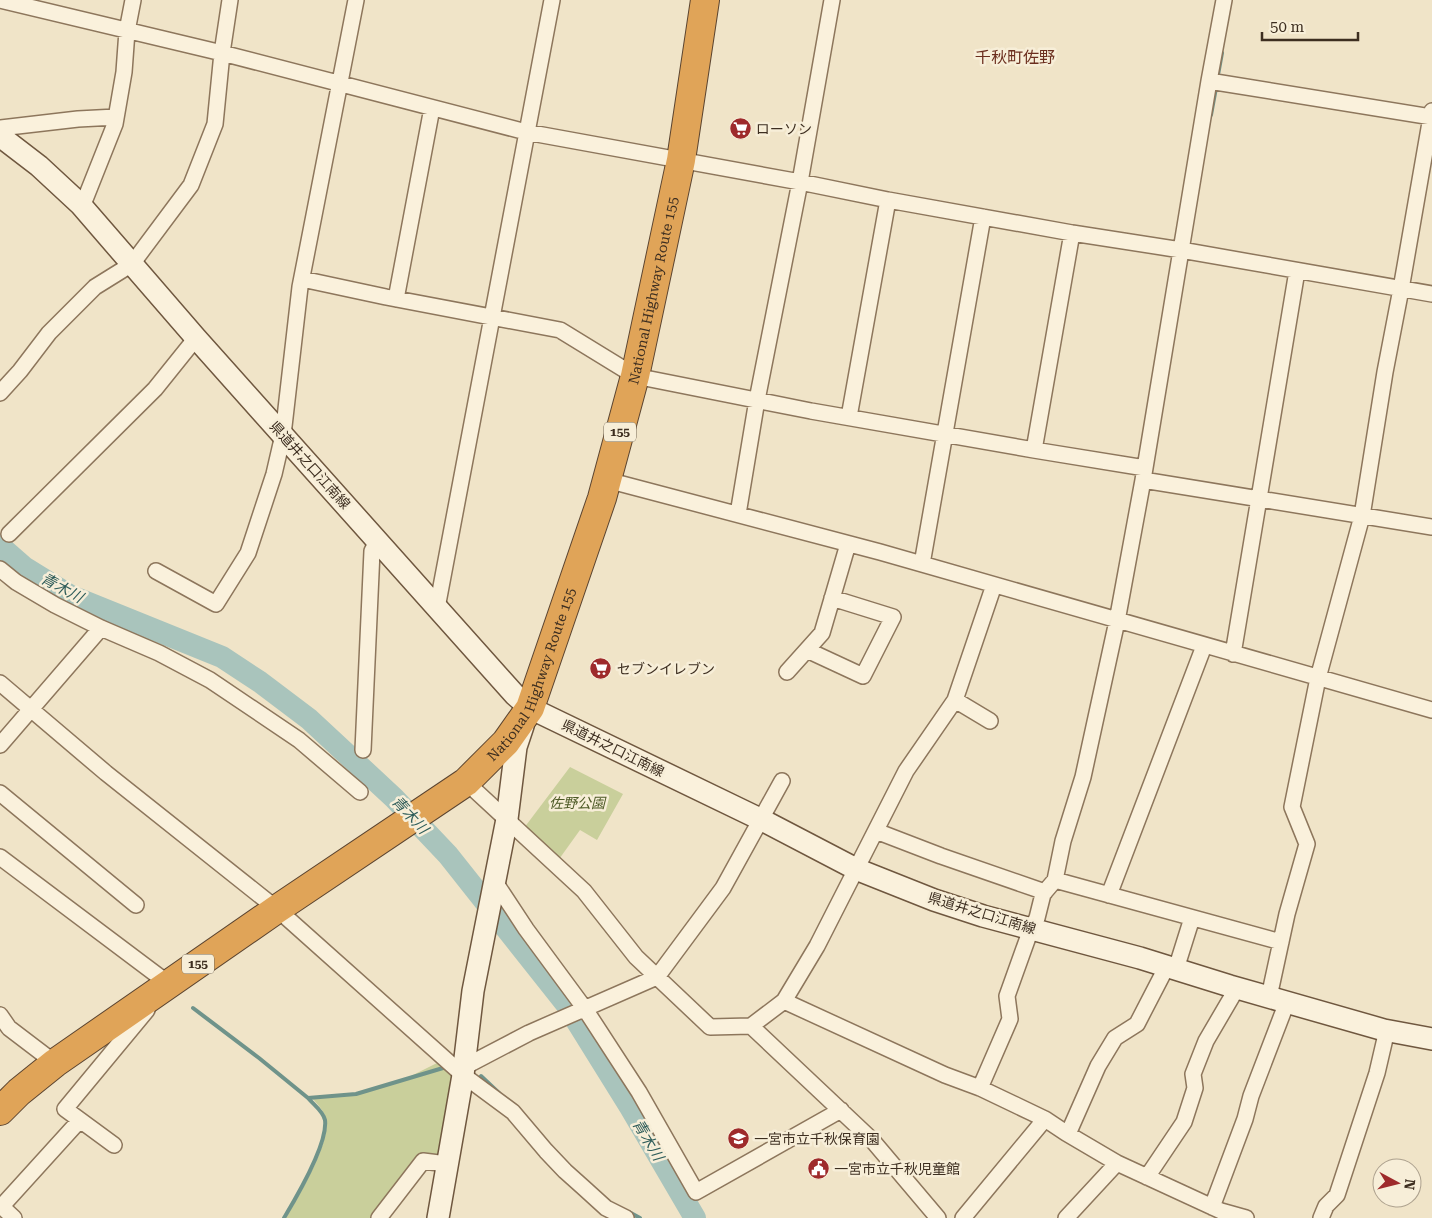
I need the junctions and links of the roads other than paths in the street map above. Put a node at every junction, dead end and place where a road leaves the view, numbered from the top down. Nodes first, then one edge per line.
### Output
1 (0, 0) edge
2 (133, 0) edge
3 (230, 0) edge
4 (356, 0) edge
5 (552, 0) edge
6 (704, 0) edge
7 (832, 0) edge
8 (1224, 0) edge
9 (127, 30) junction
10 (222, 54) junction
11 (1209, 81) junction
12 (340, 84) junction
13 (432, 108) junction
14 (1432, 115) edge
15 (116, 117) junction
16 (0, 128) edge
17 (526, 132) junction
18 (0, 136) edge
19 (680, 160) junction
20 (800, 182) junction
21 (888, 200) junction
22 (80, 204) junction
23 (983, 217) junction
24 (1072, 233) junction
25 (1181, 250) junction
26 (132, 264) junction
27 (1297, 270) junction
28 (302, 279) junction
29 (1401, 289) junction
30 (1432, 294) edge
31 (396, 299) junction
32 (492, 316) junction
33 (196, 338) junction
34 (635, 376) junction
35 (0, 393) edge
36 (757, 400) junction
37 (849, 417) junction
38 (945, 434) junction
39 (283, 435) junction
40 (1034, 450) junction
41 (1144, 474) junction
42 (607, 480) junction
43 (1259, 499) junction
44 (738, 514) junction
45 (1362, 516) junction
46 (1432, 528) edge
47 (9, 534) dead end
48 (377, 541) junction
49 (848, 544) junction
50 (922, 564) junction
51 (0, 570) edge
52 (156, 571) dead end
53 (994, 585) junction
54 (832, 598) junction
55 (437, 608) junction
56 (1117, 621) junction
57 (101, 628) junction
58 (1204, 646) junction
59 (807, 650) junction
60 (1233, 654) junction
61 (787, 672) dead end
62 (1318, 678) junction
63 (0, 683) edge
64 (955, 700) junction
65 (530, 708) junction
66 (30, 709) junction
67 (1432, 710) edge
68 (990, 721) dead end
69 (0, 745) edge
70 (363, 750) dead end
71 (782, 781) dead end
72 (466, 782) junction
73 (360, 792) dead end
74 (0, 793) edge
75 (507, 819) junction
76 (762, 820) junction
77 (876, 831) junction
78 (0, 857) edge
79 (856, 869) junction
80 (494, 886) junction
81 (1050, 886) junction
82 (1109, 895) junction
83 (136, 905) dead end
84 (277, 910) junction
85 (1192, 918) junction
86 (1031, 929) junction
87 (1281, 942) junction
88 (1172, 968) junction
89 (657, 977) junction
90 (169, 984) junction
91 (1237, 988) junction
92 (1278, 1000) junction
93 (784, 1001) junction
94 (585, 1009) junction
95 (0, 1015) edge
96 (750, 1026) junction
97 (1387, 1030) junction
98 (1432, 1039) edge
99 (55, 1063) junction
100 (464, 1071) junction
101 (980, 1088) junction
102 (0, 1110) edge
103 (841, 1110) junction
104 (1045, 1119) junction
105 (80, 1120) junction
106 (1068, 1134) junction
107 (114, 1145) dead end
108 (1118, 1163) junction
109 (447, 1164) junction
110 (1147, 1177) junction
111 (1, 1205) edge
112 (1214, 1211) edge
113 (14, 1218) edge
114 (379, 1218) edge
115 (438, 1218) edge
116 (626, 1218) edge
117 (938, 1218) edge
118 (963, 1218) edge
119 (1066, 1218) edge
120 (1246, 1218) edge
121 (1321, 1218) edge

1 - 9 street
2 - 9 street
3 - 10 street
4 - 12 street
5 - 17 street
6 - 19 highway, National Highway Route 155 / 155
7 - 20 street
8 - 11 street
9 - 10 street
9 - 15 street
10 - 12 street
10 - 26 street
11 - 14 street
11 - 25 street
12 - 13 street
12 - 28 street
13 - 17 street
13 - 31 street
14 - 29 street
15 - 16 street
15 - 22 street
17 - 19 street
17 - 32 street
18 - 22 main road, 県道井之口江南線
19 - 20 street
19 - 34 highway, National Highway Route 155 / 155
20 - 21 street
20 - 36 street
21 - 23 street
21 - 37 street
22 - 26 main road, 県道井之口江南線
23 - 24 street
23 - 38 street
24 - 25 street
24 - 40 street
25 - 27 street
25 - 41 street
26 - 33 main road, 県道井之口江南線
26 - 35 street
27 - 29 street
27 - 43 street
28 - 31 street
28 - 39 street
29 - 30 street
29 - 45 street
31 - 32 street
32 - 34 street
32 - 55 street
33 - 39 main road, 県道井之口江南線
33 - 47 street
34 - 36 street
34 - 42 highway, National Highway Route 155 / 155
36 - 37 street
36 - 44 street
37 - 38 street
38 - 40 street
38 - 50 street
39 - 48 main road, 県道井之口江南線
39 - 52 street
40 - 41 street
41 - 43 street
41 - 56 street
42 - 44 street
42 - 65 highway, National Highway Route 155 / 155
43 - 45 street
43 - 60 street
44 - 49 street
45 - 46 street
45 - 62 street
48 - 55 main road, 県道井之口江南線
48 - 70 street
49 - 50 street
49 - 54 street
50 - 53 street
51 - 57 street
53 - 56 street
53 - 64 street
54 - 59 street
54 - 59 street
55 - 65 main road, 県道井之口江南線
56 - 58 street
56 - 81 street
57 - 66 street
57 - 73 street
58 - 60 street
58 - 82 street
59 - 61 street
60 - 62 street
62 - 67 street
62 - 87 street
63 - 66 street
64 - 68 street
64 - 77 street
65 - 72 highway, National Highway Route 155 / 155
65 - 75 main road
65 - 76 main road, 県道井之口江南線
66 - 69 street
66 - 84 street
71 - 76 street
72 - 75 street
72 - 84 highway, National Highway Route 155 / 155
74 - 83 street
75 - 80 main road
75 - 89 street
76 - 79 main road, 県道井之口江南線
76 - 89 street
77 - 79 street
77 - 81 street
78 - 90 street
79 - 86 main road, 県道井之口江南線
79 - 93 street
80 - 94 street
80 - 100 main road
81 - 82 street
81 - 86 street
82 - 85 street
84 - 90 highway, National Highway Route 155 / 155
84 - 100 street
85 - 87 street
85 - 88 street
86 - 88 main road, 県道井之口江南線
86 - 101 street
87 - 92 street
88 - 91 main road, 県道井之口江南線
88 - 106 street
89 - 94 street
89 - 96 street
90 - 99 highway, National Highway Route 155 / 155
90 - 105 street
91 - 92 main road, 県道井之口江南線
91 - 110 street
92 - 97 main road, 県道井之口江南線
92 - 112 street
93 - 96 street
93 - 101 street
94 - 100 street
94 - 103 street
95 - 99 street
96 - 103 street
97 - 98 main road, 県道井之口江南線
97 - 121 street
99 - 102 highway, National Highway Route 155 / 155
100 - 109 main road
100 - 116 street
101 - 104 street
103 - 117 street
104 - 106 street
104 - 118 street
105 - 107 street
105 - 111 street
106 - 108 street
108 - 110 street
108 - 119 street
109 - 114 street
109 - 115 main road
110 - 112 street
111 - 113 street
112 - 120 street

